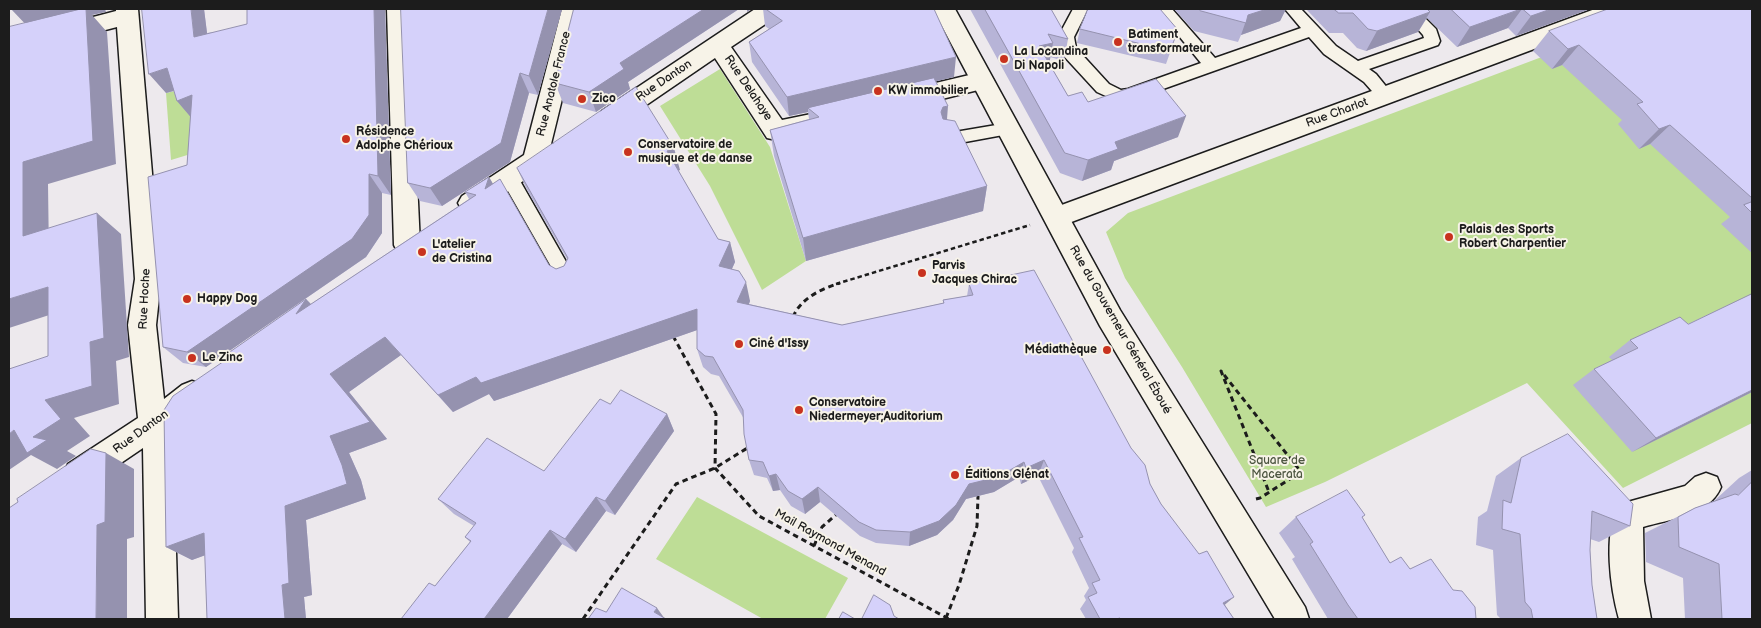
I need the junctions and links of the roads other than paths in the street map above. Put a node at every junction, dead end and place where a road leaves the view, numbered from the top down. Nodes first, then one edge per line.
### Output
1 (398, 9) edge
2 (573, 9) edge
3 (771, 9) edge
4 (944, 9) edge
5 (1080, 9) edge
6 (1164, 9) edge
7 (1292, 9) edge
8 (1407, 9) edge
9 (1617, 9) edge
10 (127, 12) edge
11 (1312, 30) junction
12 (718, 45) junction
13 (9, 47) edge
14 (1212, 65) junction
15 (1356, 68) junction
16 (982, 81) junction
17 (1385, 95) junction
18 (889, 104) edge
19 (832, 117) edge
20 (594, 128) edge
21 (1008, 129) junction
22 (949, 139) edge
23 (570, 144) edge
24 (534, 160) junction
25 (509, 178) junction
26 (454, 214) edge
27 (1057, 216) junction
28 (430, 230) edge
29 (567, 279) edge
30 (210, 382) edge
31 (154, 424) junction
32 (1706, 488) dead end
33 (57, 489) edge
34 (162, 619) edge
35 (1293, 619) edge
36 (1635, 619) edge

1 - 28 street
2 - 24 street, Rue Anatole France
3 - 12 street, Rue Danton
4 - 16 street, Rue du Gouverneur Général Éboué
5 - 14 lane
6 - 14 lane
7 - 11 lane
8 - 15 lane
9 - 17 street, Rue Charlot
10 - 13 street
10 - 31 street, Rue Hoche
11 - 14 lane
11 - 15 lane
12 - 19 street, Rue Delahaye
12 - 20 street, Rue Danton
15 - 17 lane
16 - 18 street
16 - 21 street, Rue du Gouverneur Général Éboué
17 - 27 street, Rue Charlot
21 - 22 lane
21 - 27 street, Rue du Gouverneur Général Éboué
23 - 24 street
24 - 25 street
25 - 26 street
25 - 29 lane
27 - 35 street, Rue du Gouverneur Général Éboué
30 - 31 street, Rue Danton
31 - 33 street, Rue Danton
31 - 34 street, Rue Hoche
32 - 36 street

